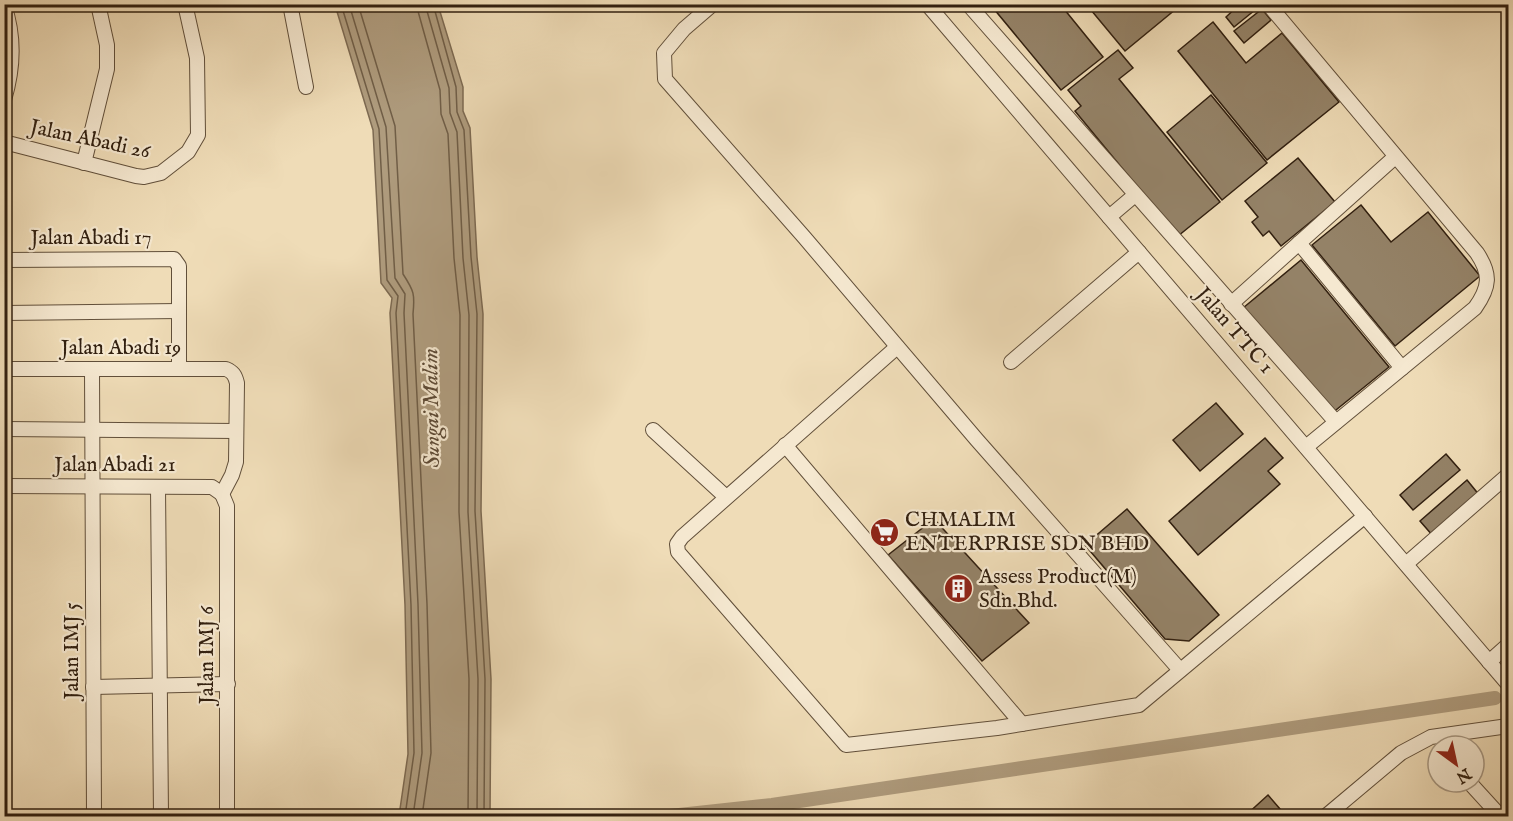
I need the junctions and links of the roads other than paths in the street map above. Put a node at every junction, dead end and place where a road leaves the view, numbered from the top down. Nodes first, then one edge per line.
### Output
1 (98, 4) edge
2 (185, 4) edge
3 (290, 4) edge
4 (713, 4) edge
5 (927, 4) edge
6 (968, 4) edge
7 (1268, 4) edge
8 (4, 5) edge
9 (306, 87) dead end
10 (4, 100) edge
11 (4, 142) edge
12 (1395, 158) junction
13 (84, 163) junction
14 (1135, 195) junction
15 (1109, 217) junction
16 (1299, 243) junction
17 (1139, 252) junction
18 (4, 260) edge
19 (1231, 304) junction
20 (179, 312) junction
21 (4, 313) edge
22 (897, 347) junction
23 (1011, 362) dead end
24 (1402, 368) junction
25 (4, 369) edge
26 (92, 369) junction
27 (179, 369) junction
28 (1336, 422) junction
29 (4, 429) edge
30 (92, 429) junction
31 (653, 430) dead end
32 (236, 431) junction
33 (785, 445) junction
34 (1306, 447) junction
35 (1509, 475) edge
36 (4, 486) edge
37 (93, 486) junction
38 (158, 487) junction
39 (222, 494) junction
40 (726, 497) junction
41 (1365, 516) junction
42 (1406, 564) junction
43 (1509, 645) edge
44 (1490, 662) junction
45 (1180, 670) junction
46 (228, 684) junction
47 (1509, 684) edge
48 (160, 686) junction
49 (93, 687) junction
50 (1022, 724) junction
51 (1509, 726) edge
52 (1480, 794) edge
53 (94, 816) edge
54 (161, 816) edge
55 (227, 816) edge
56 (1326, 816) edge
57 (1500, 816) edge

1 - 13 street
2 - 13 street, Jalan Abadi 26
3 - 9 street
4 - 22 street
5 - 15 street, Jalan TTC 1
6 - 14 street
7 - 12 street
8 - 10 street
11 - 13 street, Jalan Abadi 26
12 - 16 street
12 - 24 street
14 - 15 street
14 - 19 street
15 - 17 street, Jalan TTC 1
16 - 19 street
16 - 24 street
17 - 23 street
17 - 34 street, Jalan TTC 1
18 - 20 street, Jalan Abadi 17
19 - 28 street
20 - 21 street
20 - 27 street, Jalan Abadi 17
22 - 33 street
22 - 45 street
24 - 28 street
25 - 26 street, Jalan Abadi 19
26 - 27 street, Jalan Abadi 19
26 - 30 street, Jalan IMJ 5
27 - 32 street, Jalan Abadi 19
28 - 34 street
29 - 30 street
30 - 32 street
30 - 37 street, Jalan IMJ 5
31 - 40 street
32 - 39 street
33 - 40 street
33 - 50 street
34 - 41 street, Jalan TTC 1
35 - 42 street
36 - 37 street, Jalan Abadi 21
37 - 38 street, Jalan Abadi 21
37 - 49 street, Jalan IMJ 5
38 - 39 street, Jalan Abadi 21
38 - 48 street
39 - 46 street, Jalan IMJ 6
40 - 50 street
41 - 42 street, Jalan TTC 1
41 - 45 street
42 - 44 street, Jalan TTC 1
43 - 44 street
44 - 47 street, Jalan TTC 1
45 - 50 street
46 - 48 street
46 - 55 street, Jalan IMJ 6
48 - 49 street
48 - 54 street
49 - 53 street, Jalan IMJ 5
51 - 56 street
52 - 57 street

